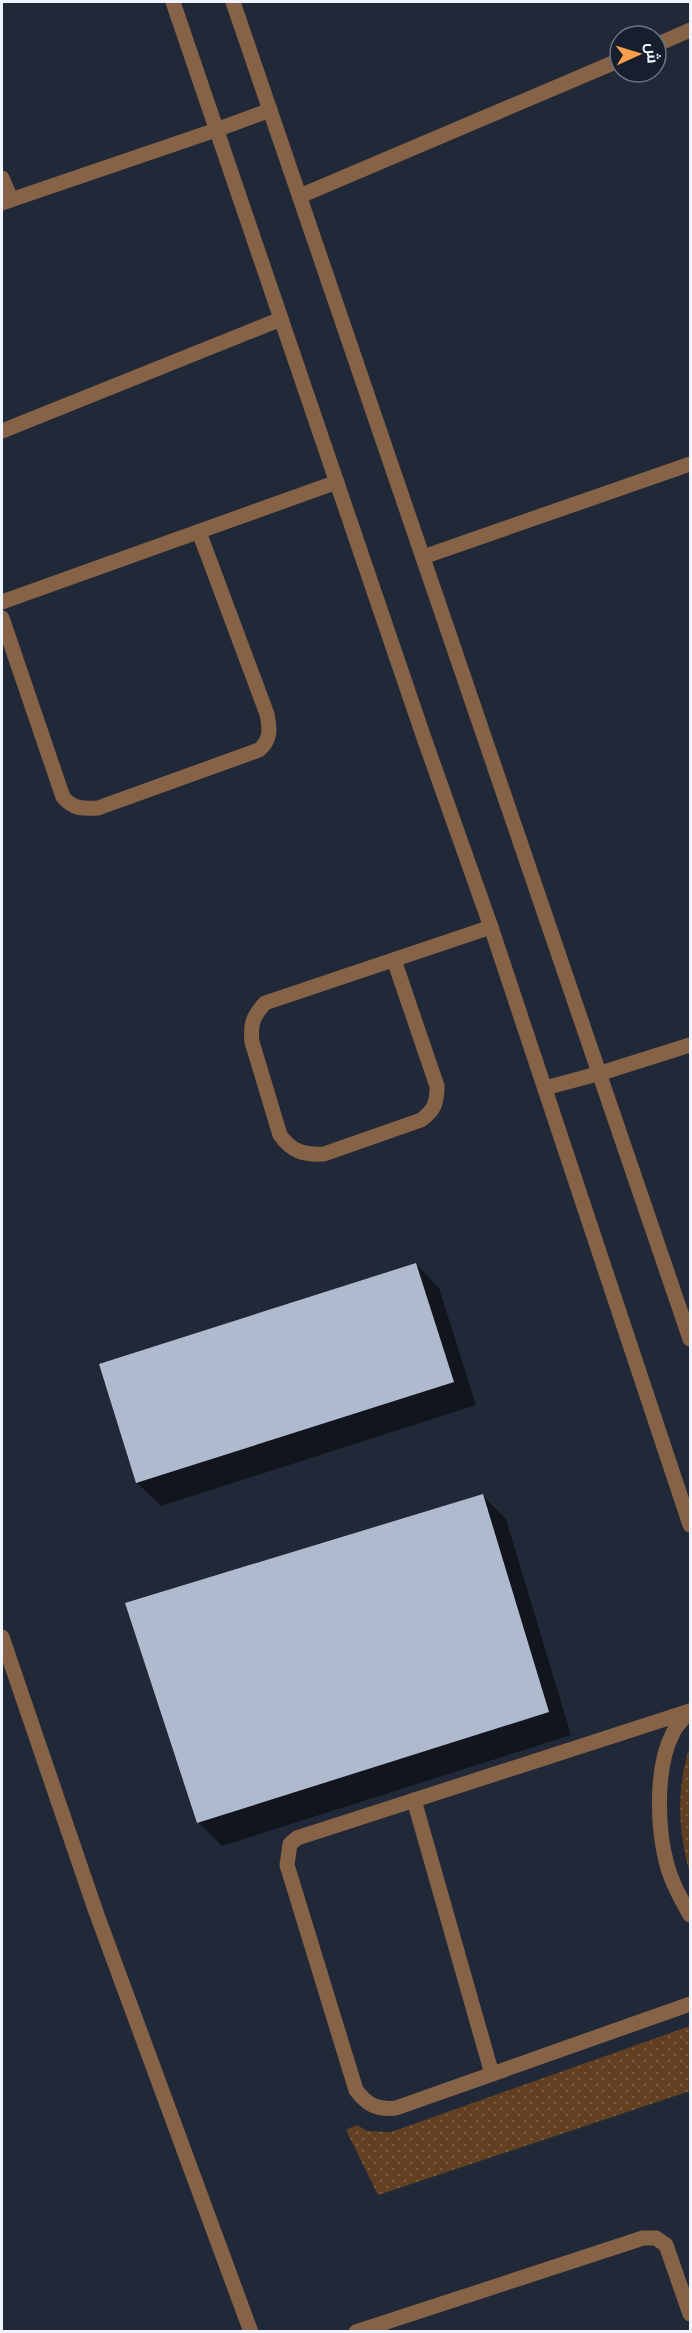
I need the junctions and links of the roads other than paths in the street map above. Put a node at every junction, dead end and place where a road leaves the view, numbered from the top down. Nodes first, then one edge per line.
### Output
1 (173, 2) edge
2 (232, 2) edge
3 (690, 30) edge
4 (668, 40) edge
5 (608, 65) edge
6 (270, 110) junction
7 (216, 130) junction
8 (2, 178) edge
9 (300, 196) junction
10 (6, 201) edge
11 (281, 319) junction
12 (2, 431) edge
13 (690, 464) edge
14 (337, 482) junction
15 (199, 532) junction
16 (423, 557) junction
17 (2, 602) edge
18 (2, 618) edge
19 (491, 927) junction
20 (394, 960) junction
21 (690, 1046) edge
22 (601, 1073) junction
23 (545, 1088) junction
24 (690, 1339) edge
25 (690, 1525) edge
26 (2, 1637) edge
27 (690, 1711) edge
28 (414, 1800) junction
29 (690, 1915) edge
30 (690, 2004) edge
31 (492, 2074) junction
32 (690, 2314) edge
33 (251, 2331) edge
34 (356, 2331) edge

1 - 7 street
2 - 6 street
3 - 4 street
5 - 9 street
6 - 7 street
6 - 9 street
7 - 10 street
7 - 11 street
8 - 10 street
9 - 16 street
11 - 12 street
11 - 14 street
13 - 16 street
14 - 15 street
14 - 19 street
15 - 17 street
15 - 18 street
16 - 22 street
19 - 20 street
19 - 23 street
20 - 20 street
21 - 22 street
22 - 23 street
22 - 24 street
23 - 25 street
26 - 33 street
27 - 28 street
27 - 29 street
28 - 31 street
28 - 31 street
30 - 31 street
32 - 34 street

